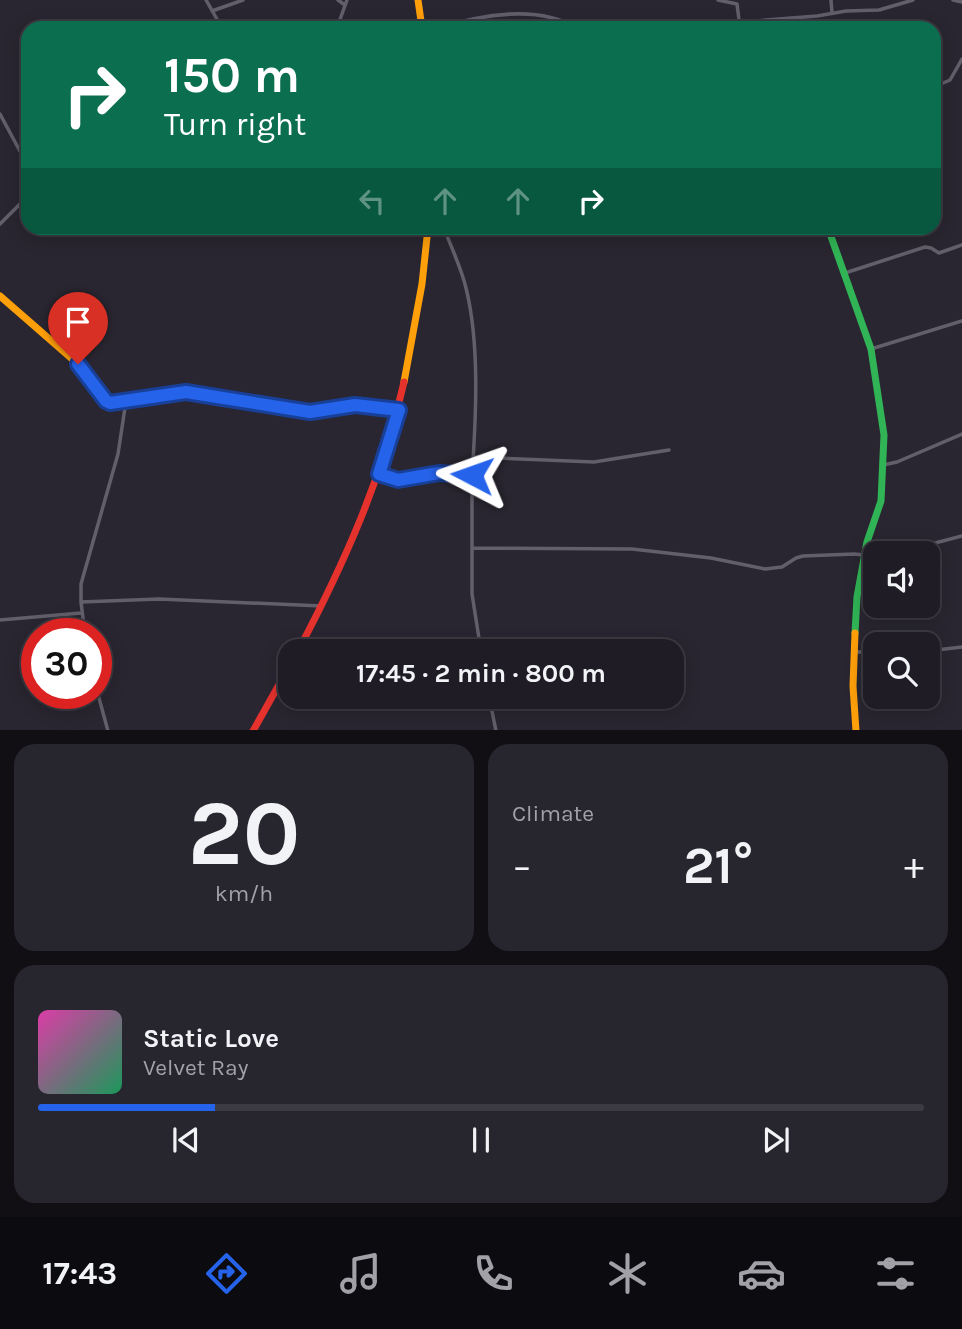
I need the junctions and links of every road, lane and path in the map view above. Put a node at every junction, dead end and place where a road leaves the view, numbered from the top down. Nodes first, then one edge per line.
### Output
1 (206, 0) edge
2 (243, 0) edge
3 (338, 0) edge
4 (418, 0) edge
5 (718, 0) edge
6 (831, 0) edge
7 (913, 0) edge
8 (953, 0) edge
9 (962, 2) edge
10 (346, 3) edge
11 (212, 11) junction
12 (832, 13) junction
13 (218, 21) edge
14 (340, 21) edge
15 (421, 21) edge
16 (462, 21) edge
17 (563, 21) edge
18 (738, 21) edge
19 (754, 21) edge
20 (962, 60) edge
21 (941, 84) edge
22 (0, 114) edge
23 (21, 153) edge
24 (21, 202) edge
25 (0, 224) edge
26 (427, 235) edge
27 (447, 235) edge
28 (831, 235) edge
29 (962, 245) edge
30 (845, 273) junction
31 (0, 296) edge
32 (962, 321) edge
33 (871, 349) junction
34 (126, 401) junction
35 (399, 410) junction
36 (962, 434) edge
37 (669, 450) dead end
38 (474, 457) junction
39 (881, 465) junction
40 (379, 474) junction
41 (472, 475) junction
42 (962, 536) edge
43 (868, 541) edge
44 (940, 542) edge
45 (472, 548) junction
46 (863, 555) edge
47 (863, 561) edge
48 (81, 602) junction
49 (322, 607) junction
50 (81, 613) junction
51 (82, 618) edge
52 (0, 620) edge
53 (305, 639) edge
54 (479, 639) edge
55 (962, 647) edge
56 (940, 650) edge
57 (854, 652) junction
58 (863, 652) edge
59 (278, 686) edge
60 (102, 709) edge
61 (492, 709) edge
62 (254, 728) edge
63 (108, 730) edge
64 (264, 730) edge
65 (496, 730) edge
66 (856, 730) edge

1 - 11 street
2 - 11 street
3 - 10 street
4 - 15 main road
5 - 18 street
6 - 12 street
7 - 12 street
8 - 9 street
10 - 14 street
11 - 13 street
12 - 19 street
16 - 17 street
20 - 21 street
22 - 23 street
24 - 25 street
26 - 35 main road
27 - 38 street
28 - 30 main road
29 - 30 street
30 - 33 main road
31 - 34 main road
32 - 33 street
33 - 39 main road
34 - 35 main road
34 - 48 street
35 - 40 main road
36 - 39 street
37 - 38 street
38 - 41 street
39 - 43 main road
40 - 41 street
40 - 49 main road
41 - 45 street
42 - 44 street
45 - 46 street
45 - 54 street
47 - 57 main road
48 - 49 street
48 - 50 street
49 - 53 main road
50 - 51 street
50 - 52 street
55 - 56 street
57 - 58 street
57 - 66 main road
59 - 62 main road
60 - 63 street
61 - 65 street
62 - 64 street

